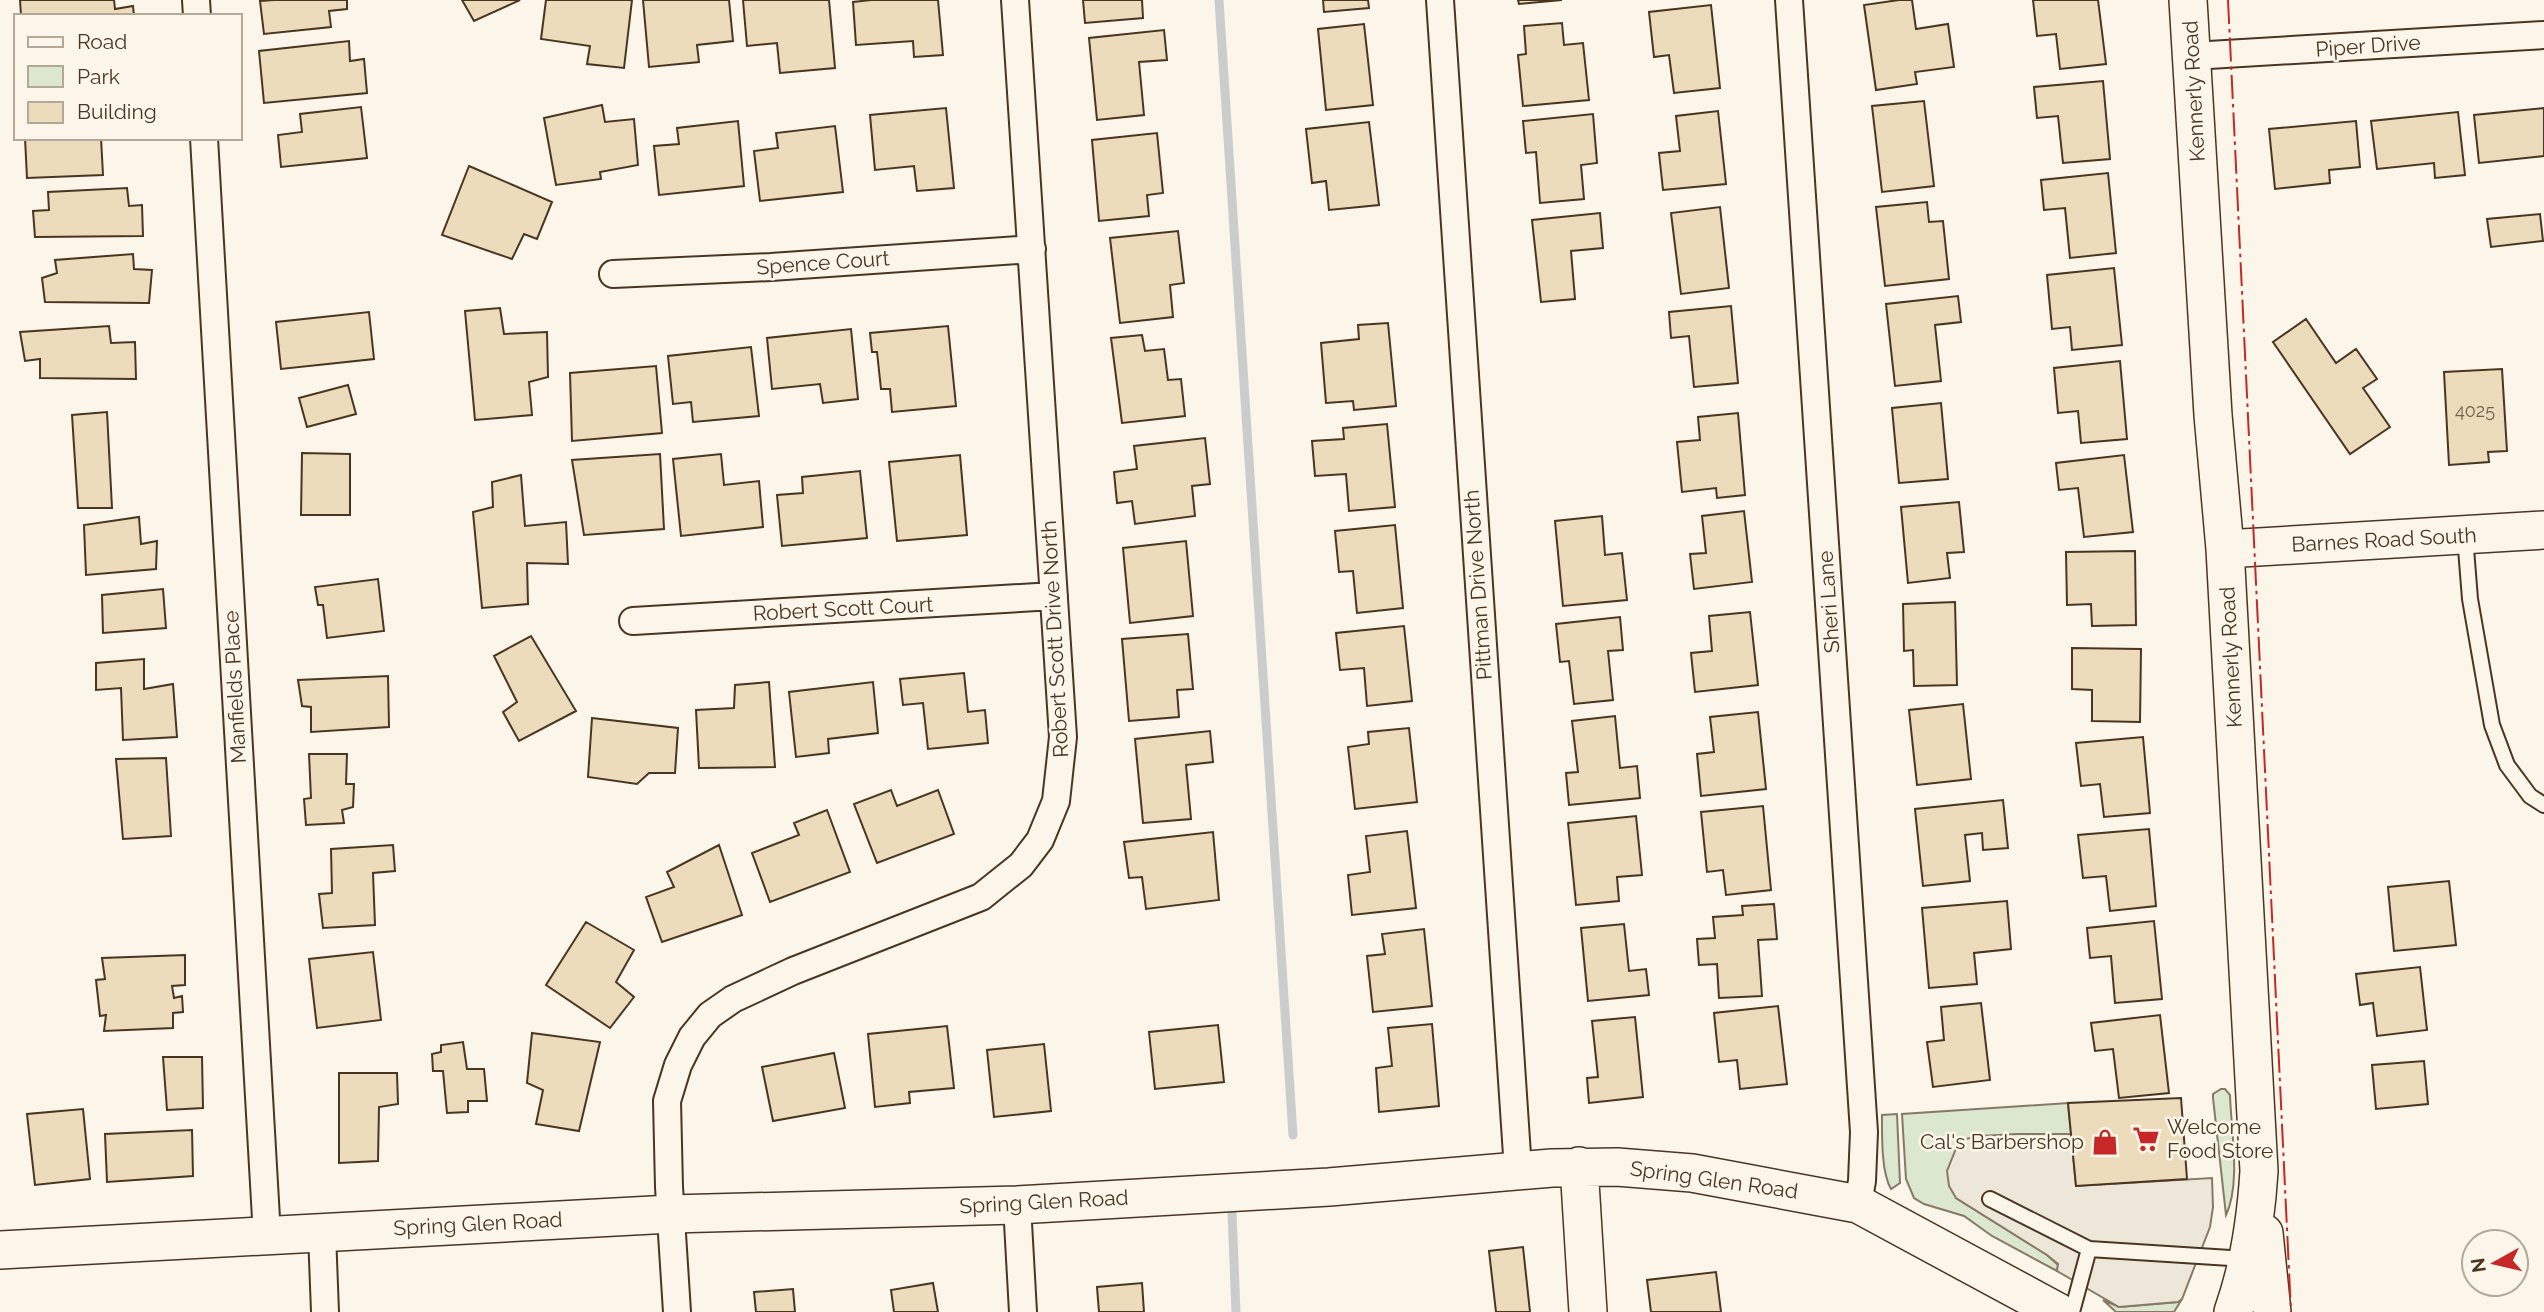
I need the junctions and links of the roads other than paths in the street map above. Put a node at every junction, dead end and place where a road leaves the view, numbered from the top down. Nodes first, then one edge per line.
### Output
1 (1015, 0) edge
2 (1440, 0) edge
3 (1789, 0) edge
4 (2188, 0) edge
5 (2544, 35) edge
6 (2192, 55) junction
7 (204, 140) edge
8 (1032, 249) junction
9 (613, 274) dead end
10 (2544, 530) edge
11 (2465, 535) junction
12 (2225, 549) junction
13 (1054, 596) junction
14 (633, 621) dead end
15 (2544, 805) edge
16 (1579, 1167) junction
17 (1518, 1170) junction
18 (2258, 1181) junction
19 (1990, 1199) dead end
20 (1858, 1203) junction
21 (1017, 1205) junction
22 (671, 1214) junction
23 (322, 1233) junction
24 (267, 1236) junction
25 (2089, 1249) junction
26 (0, 1250) edge
27 (2248, 1259) junction
28 (325, 1312) edge
29 (677, 1312) edge
30 (1023, 1312) edge
31 (1588, 1312) edge
32 (2058, 1312) edge
33 (2072, 1312) edge
34 (2233, 1312) edge
35 (2272, 1312) edge

1 - 8 street, Robert Scott Drive North
2 - 17 street, Pittman Drive North
3 - 20 street, Sheri Lane
4 - 6 street, Kennerly Road
5 - 6 street, Piper Drive
6 - 12 street, Kennerly Road
7 - 24 street, Manfields Place
8 - 9 street, Spence Court
8 - 13 street, Robert Scott Drive North
10 - 11 street, Barnes Road South
11 - 12 street, Barnes Road South
11 - 15 lane
12 - 18 street, Kennerly Road
13 - 14 street, Robert Scott Court
13 - 22 street, Robert Scott Drive North
16 - 17 street, Spring Glen Road
16 - 20 street, Spring Glen Road
16 - 31 street
17 - 21 street, Spring Glen Road
18 - 27 street, Kennerly Road
18 - 35 street
19 - 25 lane
20 - 32 street, Spring Glen Road
21 - 22 street, Spring Glen Road
21 - 30 street
22 - 23 street, Spring Glen Road
22 - 29 street, Robert Scott Drive North
23 - 24 street, Spring Glen Road
23 - 28 street
24 - 26 street, Spring Glen Road
25 - 27 lane
25 - 33 lane
27 - 34 street, Kennerly Road

